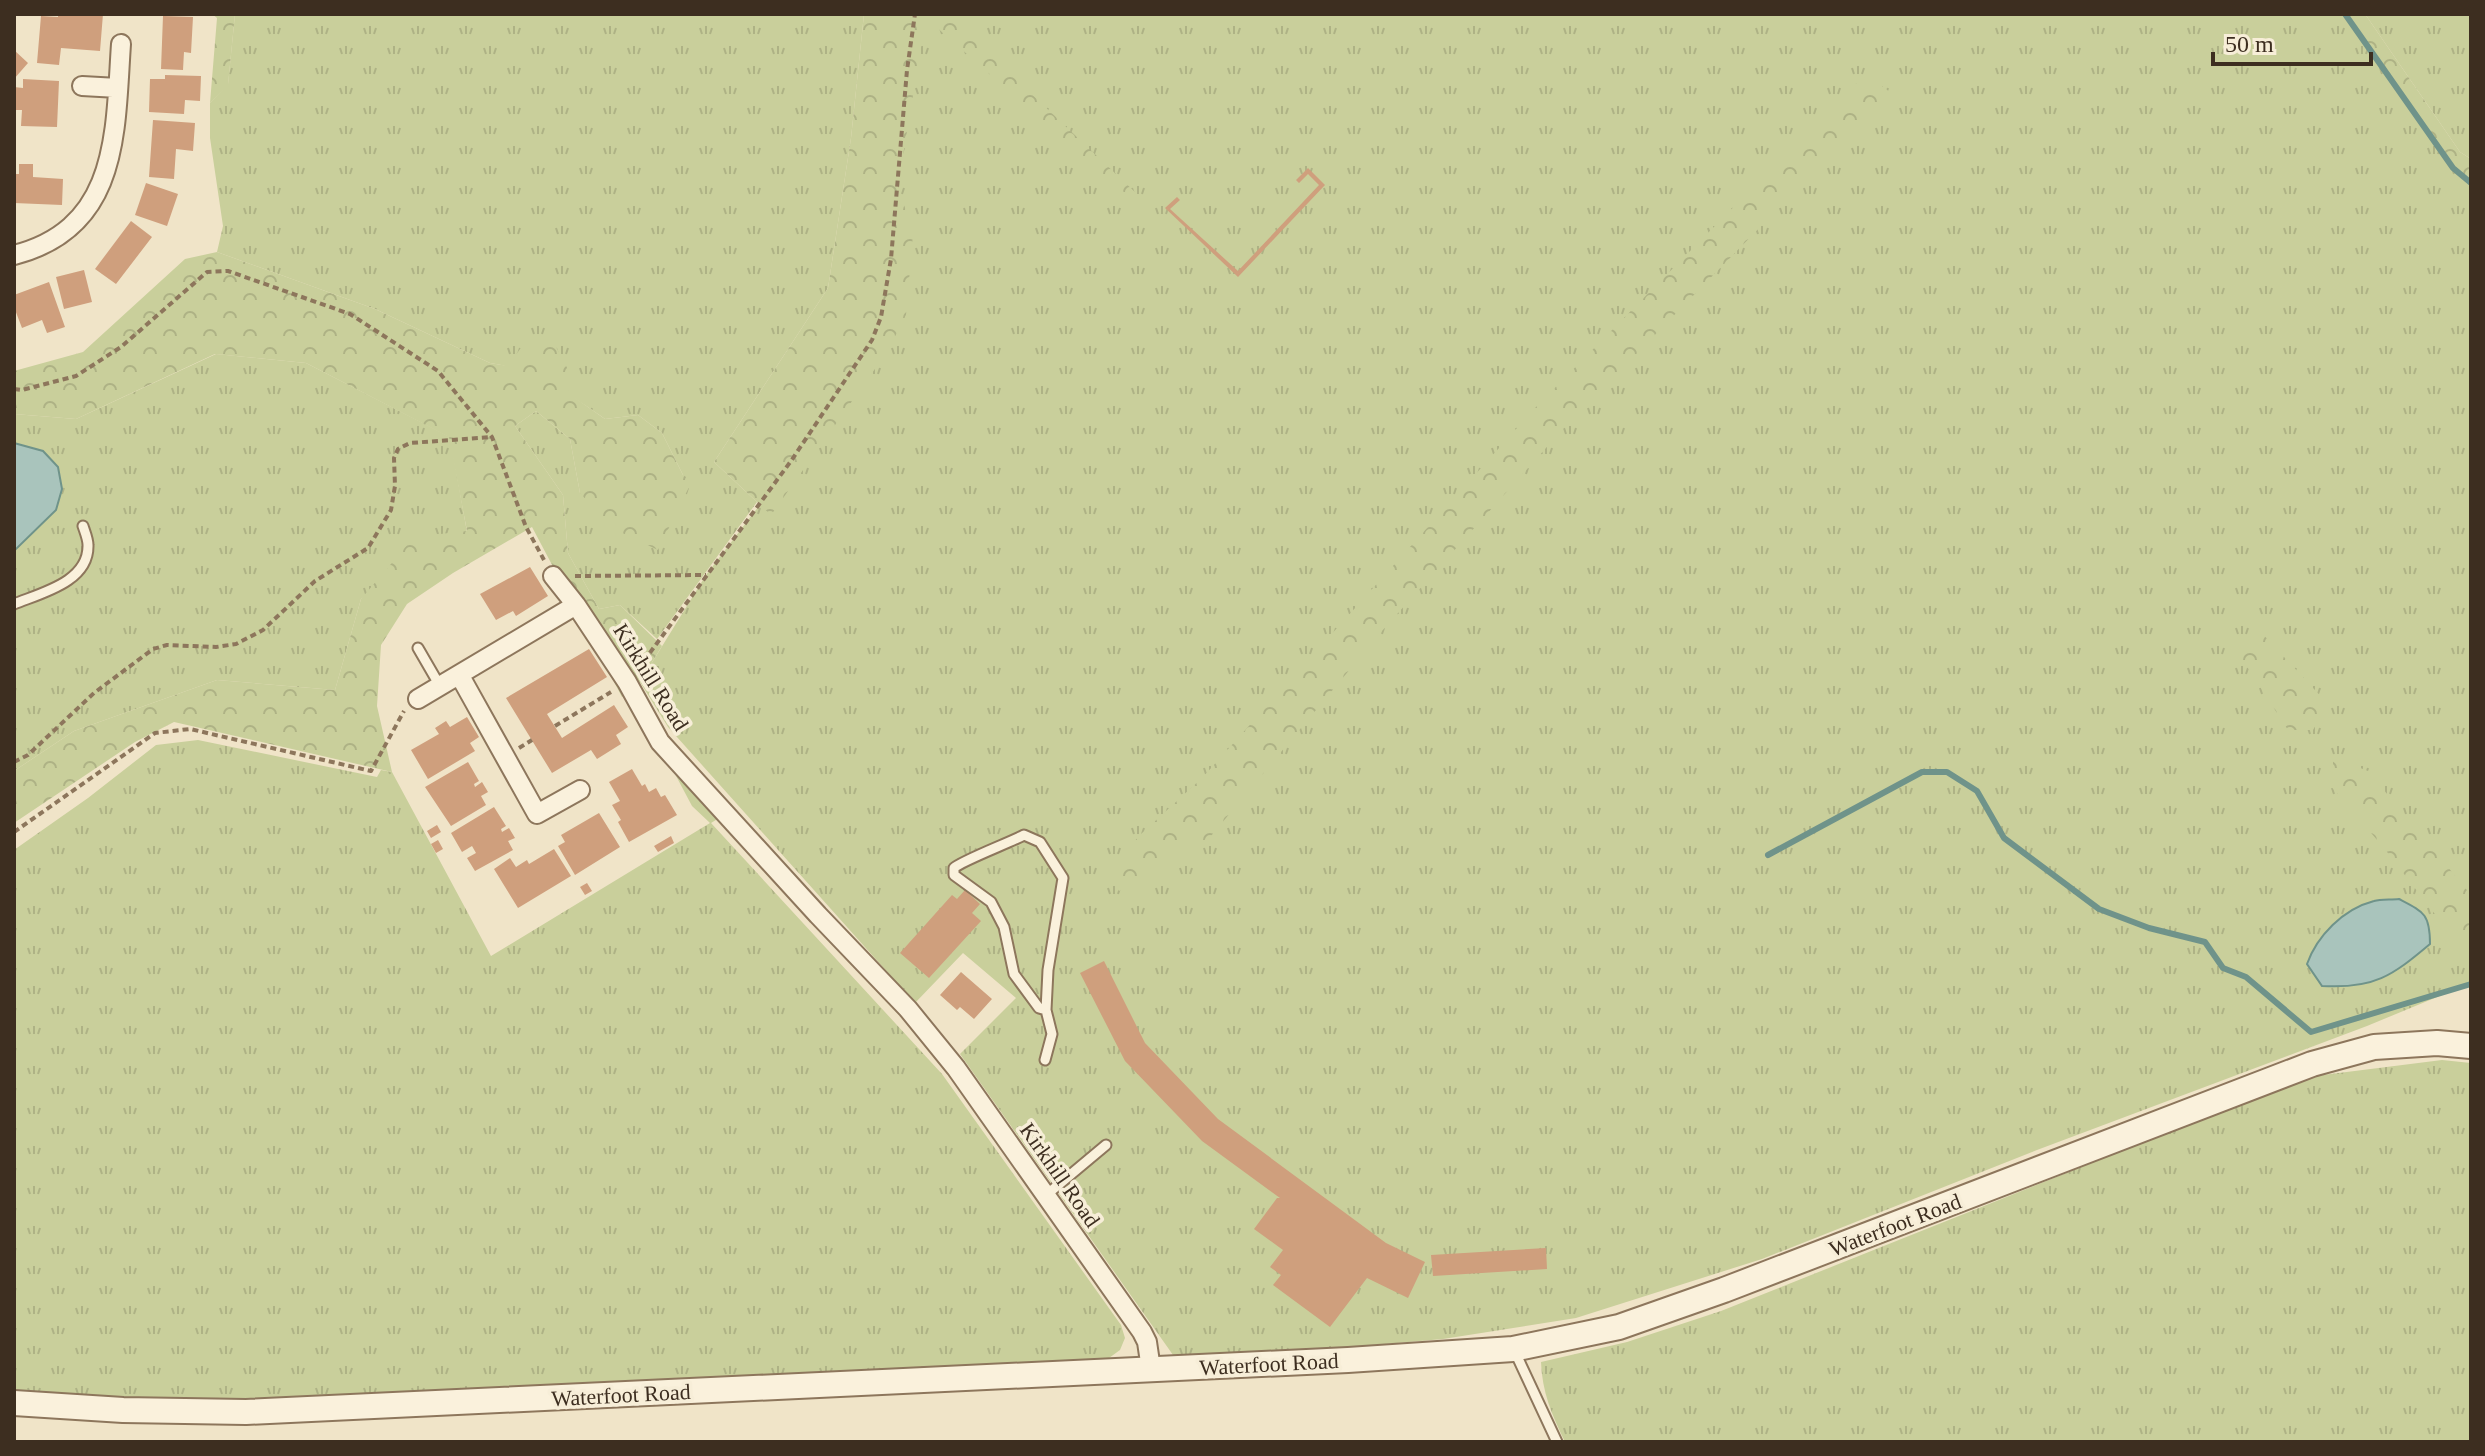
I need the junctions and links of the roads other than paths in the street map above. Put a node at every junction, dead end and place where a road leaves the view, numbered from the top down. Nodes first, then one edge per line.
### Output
1 (121, 44) dead end
2 (82, 86) dead end
3 (118, 88) junction
4 (14, 255) edge
5 (83, 526) dead end
6 (553, 576) road end
7 (14, 604) edge
8 (576, 605) junction
9 (418, 648) dead end
10 (460, 676) junction
11 (440, 686) junction
12 (418, 699) road end
13 (580, 790) dead end
14 (1046, 1010) junction
15 (2471, 1046) edge
16 (1045, 1060) dead end
17 (1106, 1145) dead end
18 (1045, 1196) junction
19 (1513, 1349) junction
20 (1151, 1369) junction
21 (14, 1403) edge
22 (1557, 1442) edge

1 - 3 street
2 - 3 street
3 - 4 street
5 - 7 lane
6 - 8 street, Kirkhill Road
8 - 10 street
8 - 18 street, Kirkhill Road
9 - 11 lane
10 - 11 street
10 - 13 street
11 - 12 street
14 - 14 lane
14 - 16 lane
15 - 19 street, Waterfoot Road
17 - 18 lane
18 - 20 street, Kirkhill Road
19 - 20 street, Waterfoot Road
19 - 22 lane
20 - 21 street, Waterfoot Road

